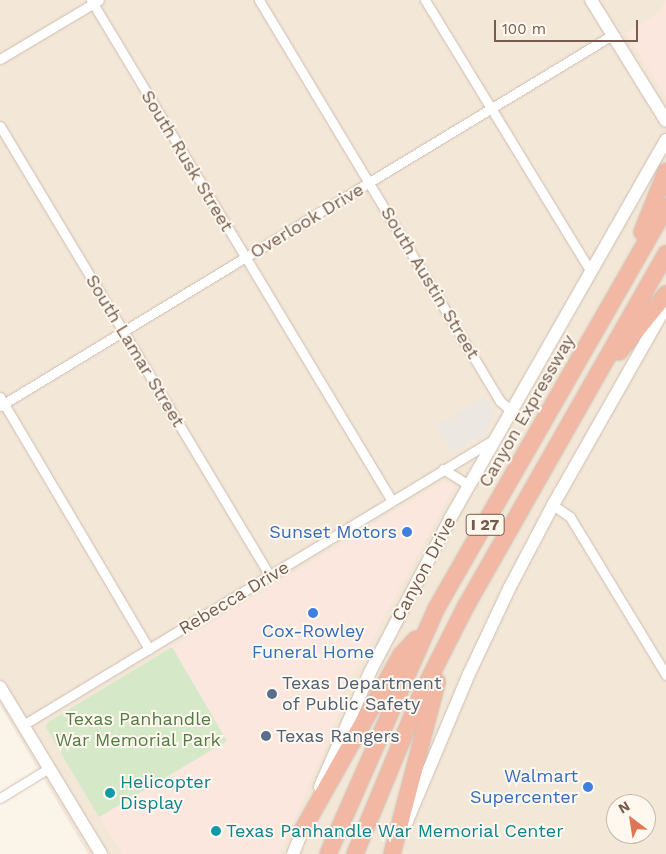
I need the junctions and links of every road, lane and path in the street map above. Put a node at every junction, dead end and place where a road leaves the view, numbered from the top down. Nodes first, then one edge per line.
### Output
1 (258, 0) edge
2 (425, 0) edge
3 (591, 0) edge
4 (94, 1) edge
5 (612, 35) junction
6 (0, 59) edge
7 (491, 108) junction
8 (666, 121) edge
9 (0, 126) edge
10 (666, 140) edge
11 (666, 172) edge
12 (370, 183) junction
13 (666, 207) edge
14 (666, 254) edge
15 (246, 258) junction
16 (590, 270) junction
17 (666, 294) edge
18 (666, 306) edge
19 (608, 309) junction
20 (123, 332) junction
21 (585, 395) junction
22 (1, 402) edge
23 (510, 410) junction
24 (493, 440) junction
25 (444, 470) junction
26 (469, 485) junction
27 (392, 501) junction
28 (553, 505) junction
29 (270, 576) junction
30 (427, 626) junction
31 (453, 630) junction
32 (149, 649) junction
33 (666, 675) edge
34 (0, 687) edge
35 (23, 725) junction
36 (49, 768) junction
37 (0, 798) edge
38 (302, 831) junction
39 (101, 854) edge
40 (293, 854) edge
41 (328, 854) edge
42 (355, 854) edge
43 (394, 854) edge

1 - 12 street, South Austin Street
2 - 7 street
3 - 5 main road
4 - 6 street
4 - 15 street, South Rusk Street
5 - 7 street, Overlook Drive
5 - 8 main road
7 - 12 street, Overlook Drive
7 - 16 street
9 - 20 street, South Lamar Street
10 - 16 main road, Canyon Drive
11 - 19 highway
12 - 15 street, Overlook Drive
12 - 23 street, South Austin Street
13 - 19 highway, Canyon Expressway / I 27
14 - 21 highway, I 27
15 - 20 street, Overlook Drive
15 - 27 street, South Rusk Street
16 - 23 main road, Canyon Drive
17 - 21 highway
18 - 28 main road
19 - 30 highway, Canyon Expressway / I 27
20 - 22 street, Overlook Drive
20 - 29 street, South Lamar Street
21 - 31 highway, I 27
22 - 32 street
23 - 24 main road, Canyon Drive
24 - 25 street, Rebecca Drive
24 - 26 main road, Canyon Drive
25 - 26 street
25 - 27 street, Rebecca Drive
26 - 38 main road, Canyon Drive
27 - 29 street, Rebecca Drive
28 - 33 street
28 - 43 main road
29 - 32 street, Rebecca Drive
30 - 38 highway
30 - 41 highway, Canyon Expressway / I 27
31 - 42 highway, I 27
31 - 43 highway
32 - 35 street, Rebecca Drive
34 - 35 main road
35 - 36 main road
36 - 37 street
36 - 39 main road
38 - 40 main road, Canyon Drive

